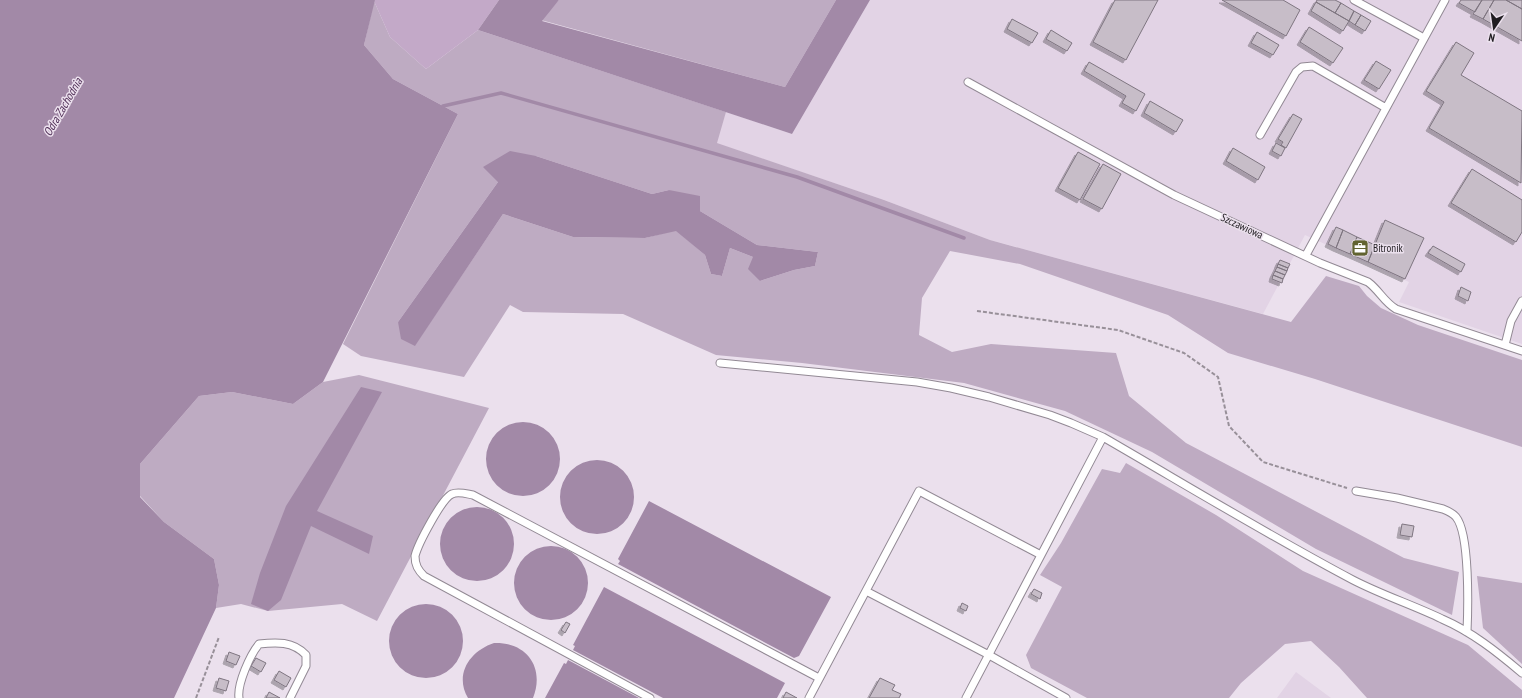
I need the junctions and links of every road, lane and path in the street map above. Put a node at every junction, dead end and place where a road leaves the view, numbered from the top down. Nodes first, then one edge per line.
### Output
1 (1354, 0) edge
2 (1445, 0) edge
3 (1424, 38) junction
4 (968, 82) dead end
5 (1386, 108) junction
6 (1260, 135) dead end
7 (1306, 256) junction
8 (1522, 301) edge
9 (977, 311) dead end
10 (1505, 345) junction
11 (1522, 351) edge
12 (720, 364) dead end
13 (1103, 437) junction
14 (1356, 490) joint
15 (1041, 554) junction
16 (866, 591) junction
17 (1468, 632) junction
18 (219, 637) dead end
19 (988, 655) junction
20 (1522, 673) edge
21 (819, 678) junction
22 (196, 698) edge
23 (239, 698) edge
24 (290, 698) edge
25 (650, 698) edge
26 (809, 698) edge
27 (966, 698) edge
28 (1066, 698) edge

1 - 3 lane
2 - 3 lane
3 - 5 lane
4 - 7 lane, Szczawiowa
5 - 6 lane
5 - 7 lane
7 - 10 lane, Szczawiowa
8 - 10 lane
9 - 14 path
10 - 11 lane, Szczawiowa
12 - 13 lane
13 - 15 lane
13 - 17 lane
14 - 17 lane
15 - 16 lane
15 - 19 lane
16 - 19 lane
16 - 21 lane
17 - 20 lane
18 - 22 path
19 - 27 lane
19 - 28 lane
21 - 25 lane
21 - 26 lane
23 - 24 lane

